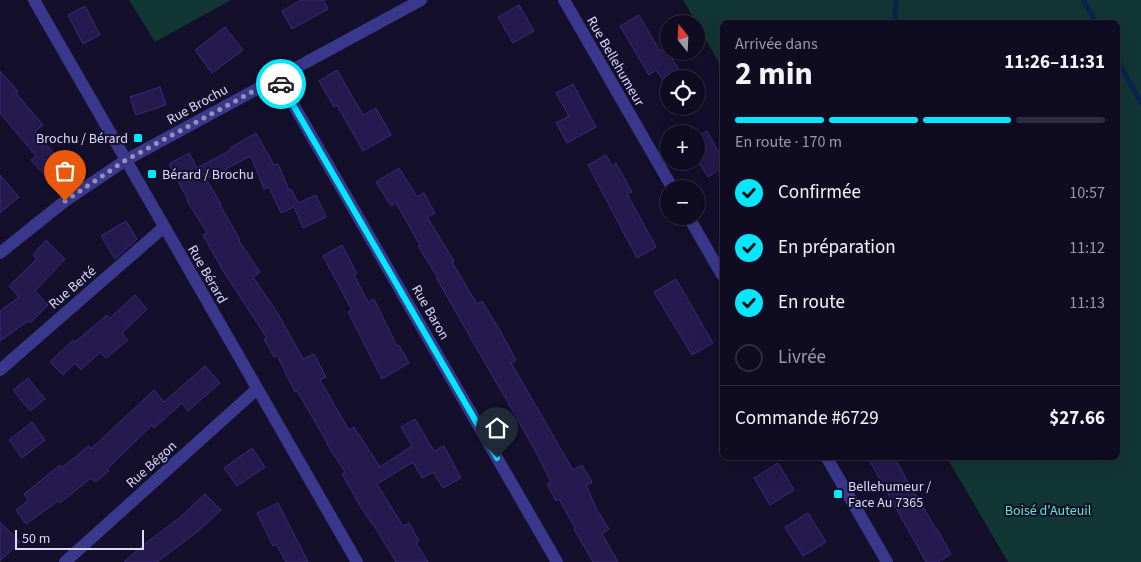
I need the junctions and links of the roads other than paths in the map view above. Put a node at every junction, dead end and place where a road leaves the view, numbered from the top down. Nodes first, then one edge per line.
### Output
1 (34, 0) edge
2 (421, 0) edge
3 (564, 0) edge
4 (278, 78) junction
5 (126, 160) junction
6 (668, 180) edge
7 (693, 225) edge
8 (164, 227) junction
9 (0, 253) edge
10 (720, 272) edge
11 (0, 370) edge
12 (257, 389) junction
13 (828, 460) edge
14 (64, 562) edge
15 (357, 562) edge
16 (557, 562) edge
17 (887, 562) edge

1 - 5 street, Rue Bérard
2 - 4 street, Rue Brochu
3 - 6 street, Rue Bellehumeur
4 - 5 street, Rue Brochu
4 - 16 street, Rue Baron
5 - 8 street, Rue Bérard
5 - 9 street, Rue Brochu
7 - 10 street
8 - 11 street, Rue Berté
8 - 12 street, Rue Bérard
12 - 14 street, Rue Bégon
12 - 15 street, Rue Bérard
13 - 17 street

